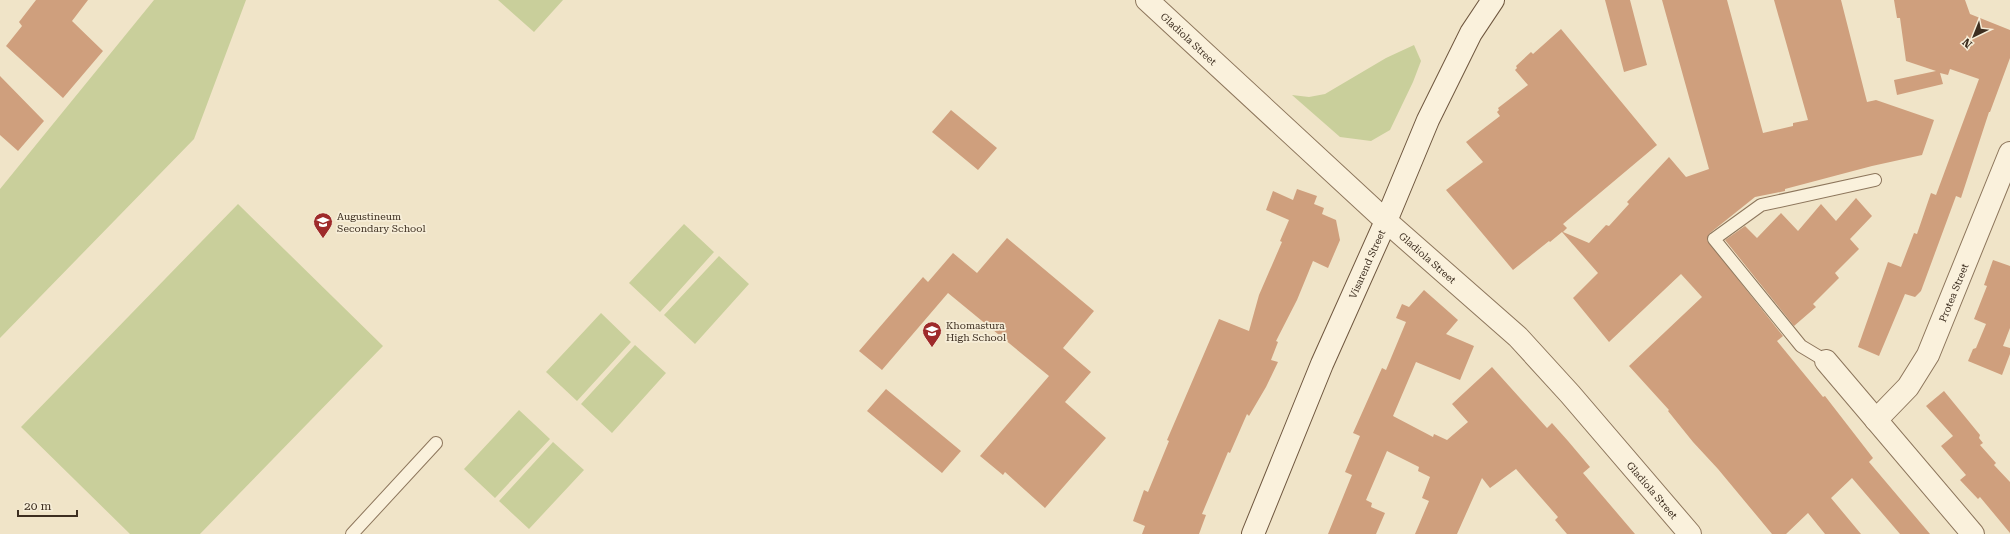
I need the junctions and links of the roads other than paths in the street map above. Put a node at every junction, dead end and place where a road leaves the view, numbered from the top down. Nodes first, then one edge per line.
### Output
1 (1147, 0) edge
2 (1493, 0) edge
3 (2010, 153) edge
4 (1875, 180) dead end
5 (1386, 221) junction
6 (1826, 361) joint
7 (1876, 420) junction
8 (436, 443) dead end
9 (352, 534) edge
10 (1253, 534) edge
11 (1690, 534) edge
12 (1973, 534) edge

1 - 5 street, Gladiola Street
2 - 5 street, Visarend Street
3 - 7 street, Protea Street
4 - 6 lane
5 - 10 street, Visarend Street
5 - 11 street, Gladiola Street
6 - 7 street
7 - 12 street
8 - 9 lane

